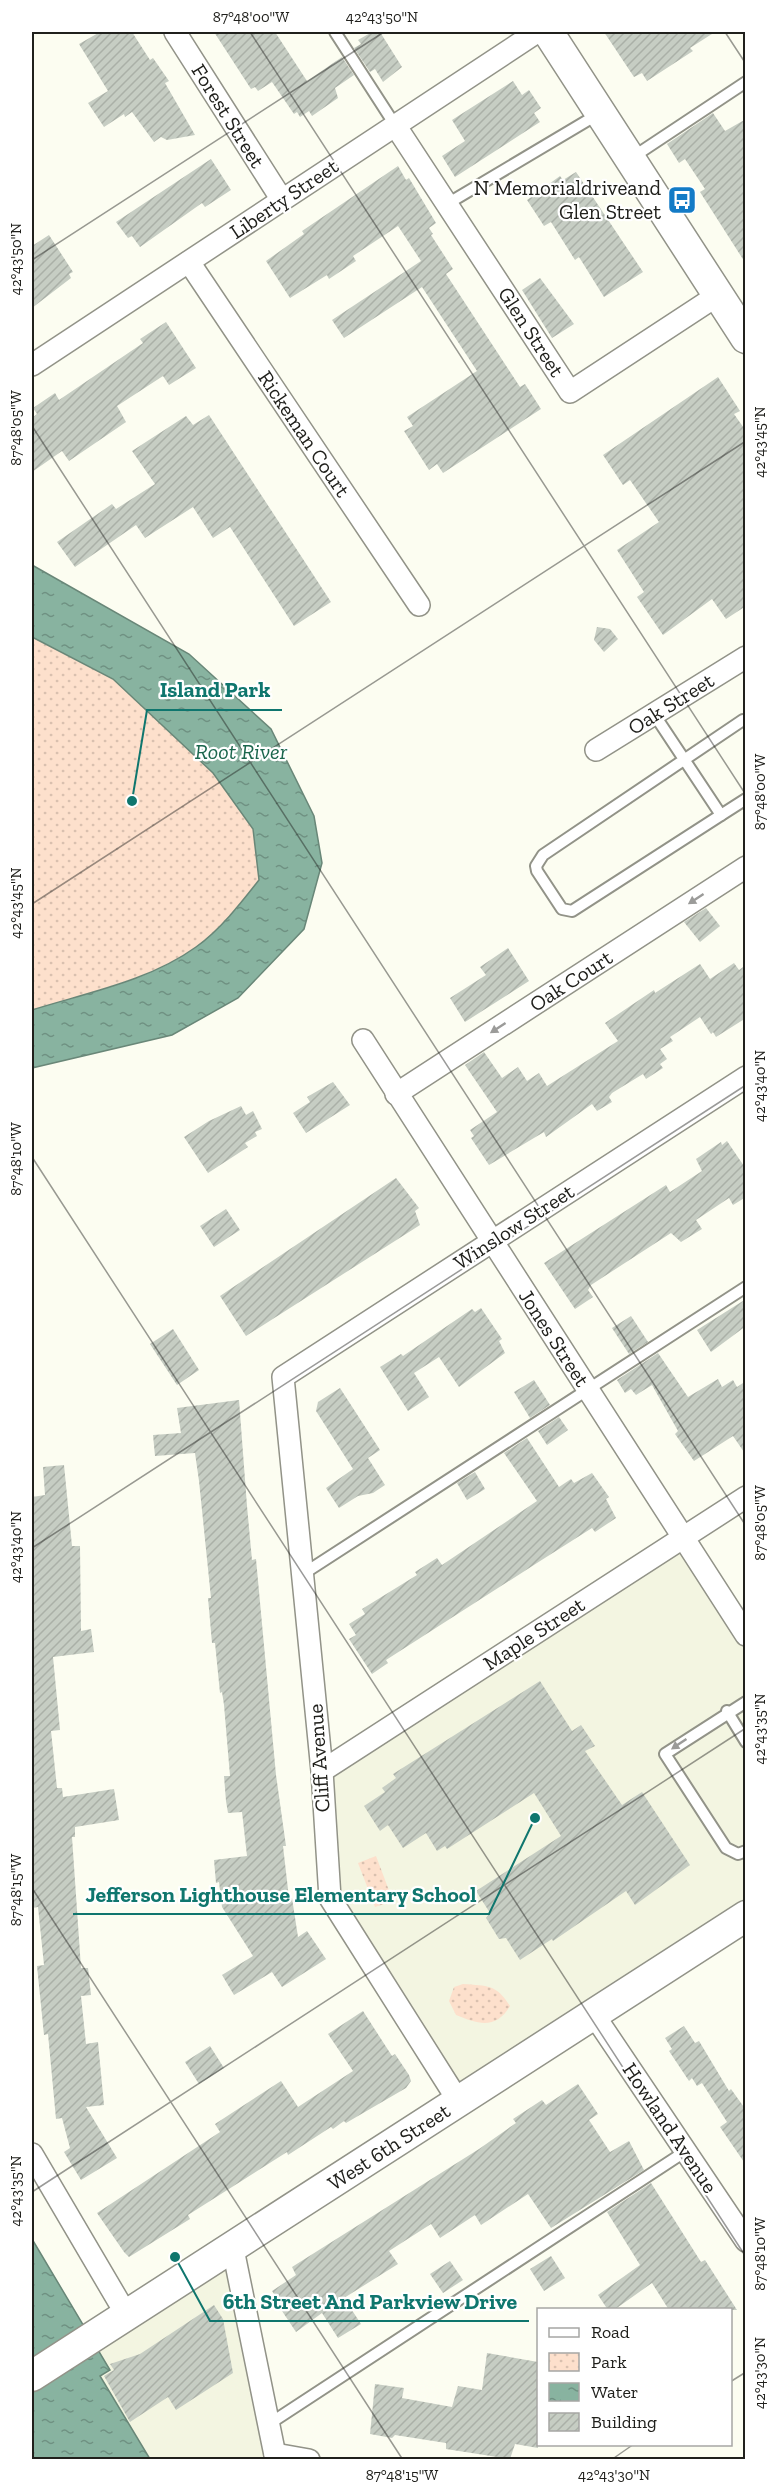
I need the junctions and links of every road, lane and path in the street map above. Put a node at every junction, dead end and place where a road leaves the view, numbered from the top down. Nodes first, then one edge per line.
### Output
1 (175, 32) edge
2 (335, 32) edge
3 (537, 32) edge
4 (548, 32) edge
5 (746, 82) edge
6 (600, 113) junction
7 (395, 125) junction
8 (630, 159) junction
9 (282, 200) junction
10 (447, 204) junction
11 (189, 262) junction
12 (718, 295) junction
13 (746, 338) edge
14 (32, 365) edge
15 (419, 605) dead end
16 (744, 660) edge
17 (654, 714) junction
18 (743, 720) dead end
19 (596, 750) dead end
20 (684, 759) junction
21 (746, 799) edge
22 (721, 815) junction
23 (746, 867) edge
24 (363, 1040) dead end
25 (746, 1077) edge
26 (396, 1094) junction
27 (492, 1242) junction
28 (746, 1287) edge
29 (283, 1377) joint
30 (587, 1390) junction
31 (746, 1497) edge
32 (683, 1537) junction
33 (303, 1574) junction
34 (746, 1635) edge
35 (746, 1702) edge
36 (728, 1711) junction
37 (746, 1742) edge
38 (322, 1771) junction
39 (746, 1851) edge
40 (746, 1916) edge
41 (594, 2014) junction
42 (459, 2102) junction
43 (686, 2151) junction
44 (32, 2154) edge
45 (746, 2241) edge
46 (232, 2249) junction
47 (126, 2314) junction
48 (32, 2376) edge
49 (268, 2424) junction
50 (275, 2457) edge
51 (309, 2460) edge

1 - 9 street, Forest Street
2 - 7 lane
3 - 7 street, Liberty Street
4 - 6 street
5 - 8 lane
6 - 8 street
6 - 10 lane
7 - 9 street, Liberty Street
7 - 10 street, Glen Street
8 - 12 street
9 - 11 street, Liberty Street
10 - 12 street, Glen Street
11 - 14 street, Liberty Street
11 - 15 street, Rickeman Court
12 - 13 street
16 - 17 street, Oak Street
17 - 19 street, Oak Street
17 - 20 lane
18 - 20 lane
20 - 22 lane
20 - 22 lane
21 - 22 lane
23 -> 26 street, Oak Court
24 - 26 street, Jones Street
25 - 27 street, Winslow Street
26 - 27 street, Jones Street
27 - 29 street, Winslow Street
27 - 30 street, Jones Street
28 - 30 lane
29 - 33 street, Cliff Avenue
30 - 32 street, Jones Street
30 - 33 lane
31 - 32 street, Maple Street
32 - 34 street, Jones Street
32 - 38 street, Maple Street
33 - 38 street, Cliff Avenue
35 - 36 lane
36 - 37 lane
36 -> 39 lane
38 - 42 street, Cliff Avenue
40 - 41 street, West 6th Street
41 - 42 street, West 6th Street
41 - 43 street, Howland Avenue
42 - 46 street, West 6th Street
43 - 45 street, Howland Avenue
43 - 49 lane
44 - 47 street
46 - 47 street, West 6th Street
46 - 49 street
47 - 48 street, West 6th Street
49 - 50 street
50 - 51 street

